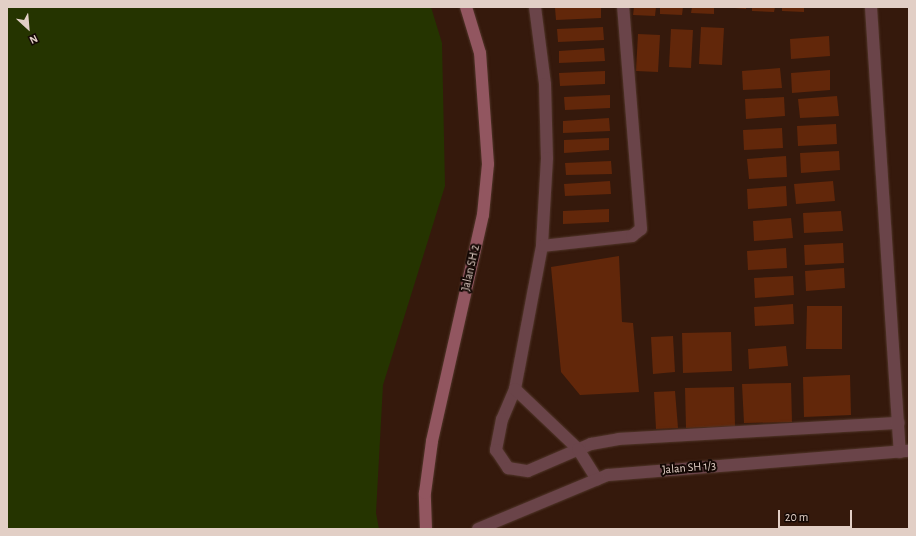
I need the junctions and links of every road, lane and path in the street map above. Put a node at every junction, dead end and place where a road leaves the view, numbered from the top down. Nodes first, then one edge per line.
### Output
1 (466, 7) edge
2 (535, 7) edge
3 (623, 7) edge
4 (871, 7) edge
5 (542, 246) junction
6 (515, 389) junction
7 (899, 423) junction
8 (578, 449) junction
9 (905, 451) edge
10 (598, 479) junction
11 (426, 529) edge
12 (478, 529) edge

1 - 11 street, Jalan SH 2
2 - 5 lane
3 - 5 lane
4 - 7 lane
5 - 6 lane
6 - 8 lane
6 - 8 lane
7 - 8 lane
7 - 9 lane
8 - 10 lane
9 - 10 lane, Jalan SH 1/3
10 - 12 lane, Jalan SH 1/3

